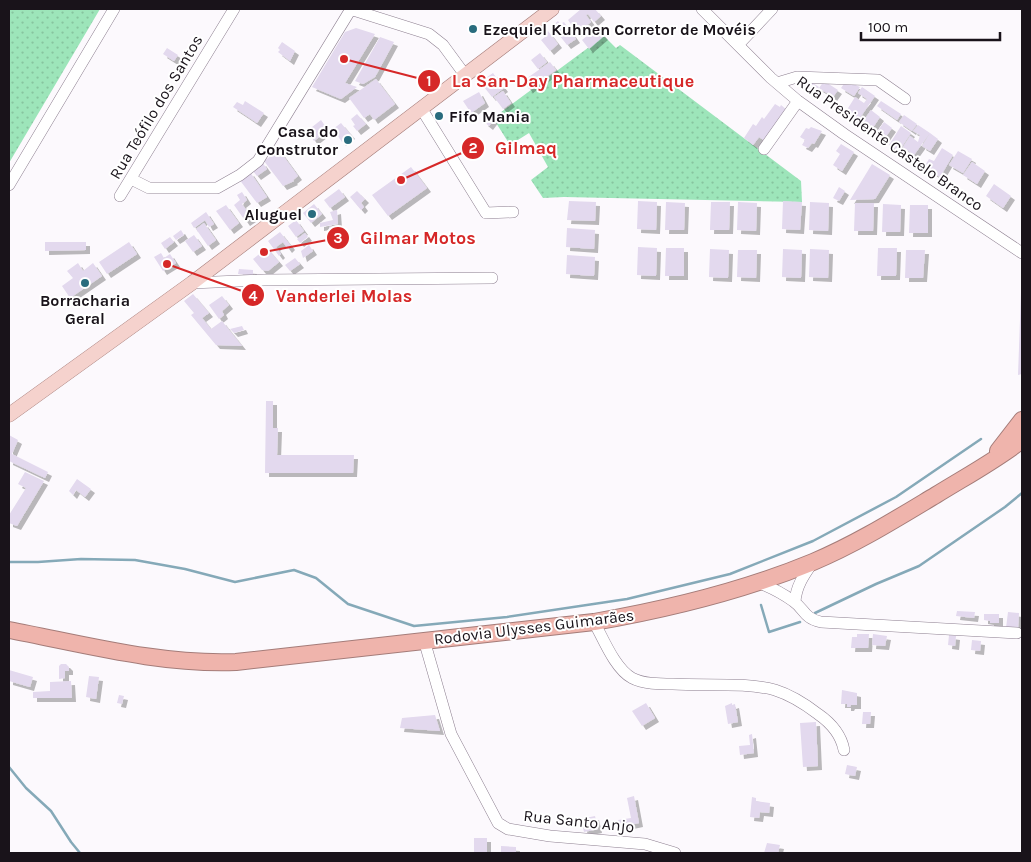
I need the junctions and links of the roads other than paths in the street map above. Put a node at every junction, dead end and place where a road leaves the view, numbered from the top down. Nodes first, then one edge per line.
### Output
1 (114, 9) edge
2 (234, 9) edge
3 (351, 9) edge
4 (552, 9) edge
5 (702, 9) edge
6 (772, 9) edge
7 (738, 45) junction
8 (465, 75) junction
9 (777, 83) junction
10 (905, 98) dead end
11 (798, 101) junction
12 (421, 108) junction
13 (764, 149) dead end
14 (131, 178) junction
15 (9, 185) edge
16 (120, 196) dead end
17 (513, 212) dead end
18 (1022, 254) edge
19 (492, 278) dead end
20 (192, 283) junction
21 (9, 415) edge
22 (1022, 420) edge
23 (1022, 440) edge
24 (1022, 452) edge
25 (989, 463) junction
26 (934, 496) junction
27 (813, 562) junction
28 (757, 582) junction
29 (795, 602) junction
30 (594, 622) junction
31 (9, 630) edge
32 (1017, 634) dead end
33 (424, 640) junction
34 (844, 750) dead end
35 (675, 853) edge

1 - 15 street
2 - 14 street, Rua Teófilo dos Santos
3 - 8 street
3 - 14 street
4 - 8 main road
5 - 7 street, Rua Presidente Castelo Branco
6 - 7 street
7 - 9 street, Rua Presidente Castelo Branco
8 - 12 main road
9 - 10 street
9 - 11 street, Rua Presidente Castelo Branco
11 - 13 street
11 - 18 street, Rua Presidente Castelo Branco
12 - 17 street
12 - 20 main road
14 - 16 street, Rua Teófilo dos Santos
19 - 20 street
20 - 21 main road
22 - 25 highway
23 - 25 highway, Rodovia Ulysses Guimarães
24 - 26 highway
25 - 26 highway, Rodovia Ulysses Guimarães
26 - 27 highway, Rodovia Ulysses Guimarães
27 - 28 highway, Rodovia Ulysses Guimarães
27 - 29 street
28 - 29 street
28 - 30 highway, Rodovia Ulysses Guimarães
29 - 32 street
30 - 33 highway, Rodovia Ulysses Guimarães
30 - 34 street
31 - 33 highway, Rodovia Ulysses Guimarães
33 - 35 street, Rua Santo Anjo

